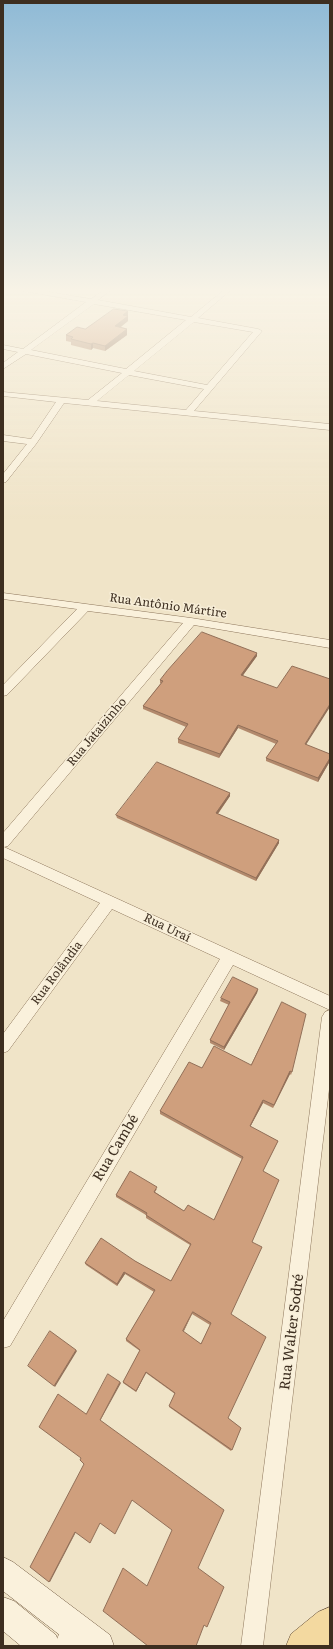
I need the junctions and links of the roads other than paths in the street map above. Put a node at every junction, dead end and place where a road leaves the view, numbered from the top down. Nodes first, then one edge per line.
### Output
1 (96, 366) edge
2 (134, 366) edge
3 (228, 366) edge
4 (127, 372) junction
5 (209, 388) junction
6 (3, 394) edge
7 (62, 400) junction
8 (91, 402) junction
9 (188, 413) junction
10 (330, 427) edge
11 (3, 438) edge
12 (33, 442) junction
13 (3, 480) edge
14 (3, 596) edge
15 (84, 608) junction
16 (191, 621) junction
17 (330, 644) edge
18 (3, 692) edge
19 (3, 842) edge
20 (3, 852) edge
21 (110, 901) junction
22 (229, 958) junction
23 (330, 1003) edge
24 (330, 1017) edge
25 (3, 1046) edge
26 (3, 1339) edge
27 (3, 1572) edge
28 (3, 1612) edge
29 (330, 1624) edge
30 (69, 1636) edge
31 (45, 1646) edge
32 (99, 1646) edge
33 (252, 1646) edge
34 (303, 1646) edge

1 - 4 street
2 - 4 street
3 - 5 street
4 - 5 street
4 - 8 street
5 - 9 street
6 - 7 street
7 - 8 street
7 - 12 street
8 - 9 street
9 - 10 street
11 - 12 street
12 - 13 street
14 - 15 street, Rua Antônio Mártire
15 - 16 street, Rua Antônio Mártire
15 - 18 street
16 - 17 street, Rua Antônio Mártire
16 - 19 street, Rua Jataizinho
20 - 21 street, Rua Uraí
21 - 22 street, Rua Uraí
21 - 25 street, Rua Rolândia
22 - 23 street, Rua Uraí
22 - 26 street, Rua Cambé
24 - 33 street, Rua Walter Sodré
27 - 30 street
28 - 31 street
29 - 34 main road
30 - 32 street

